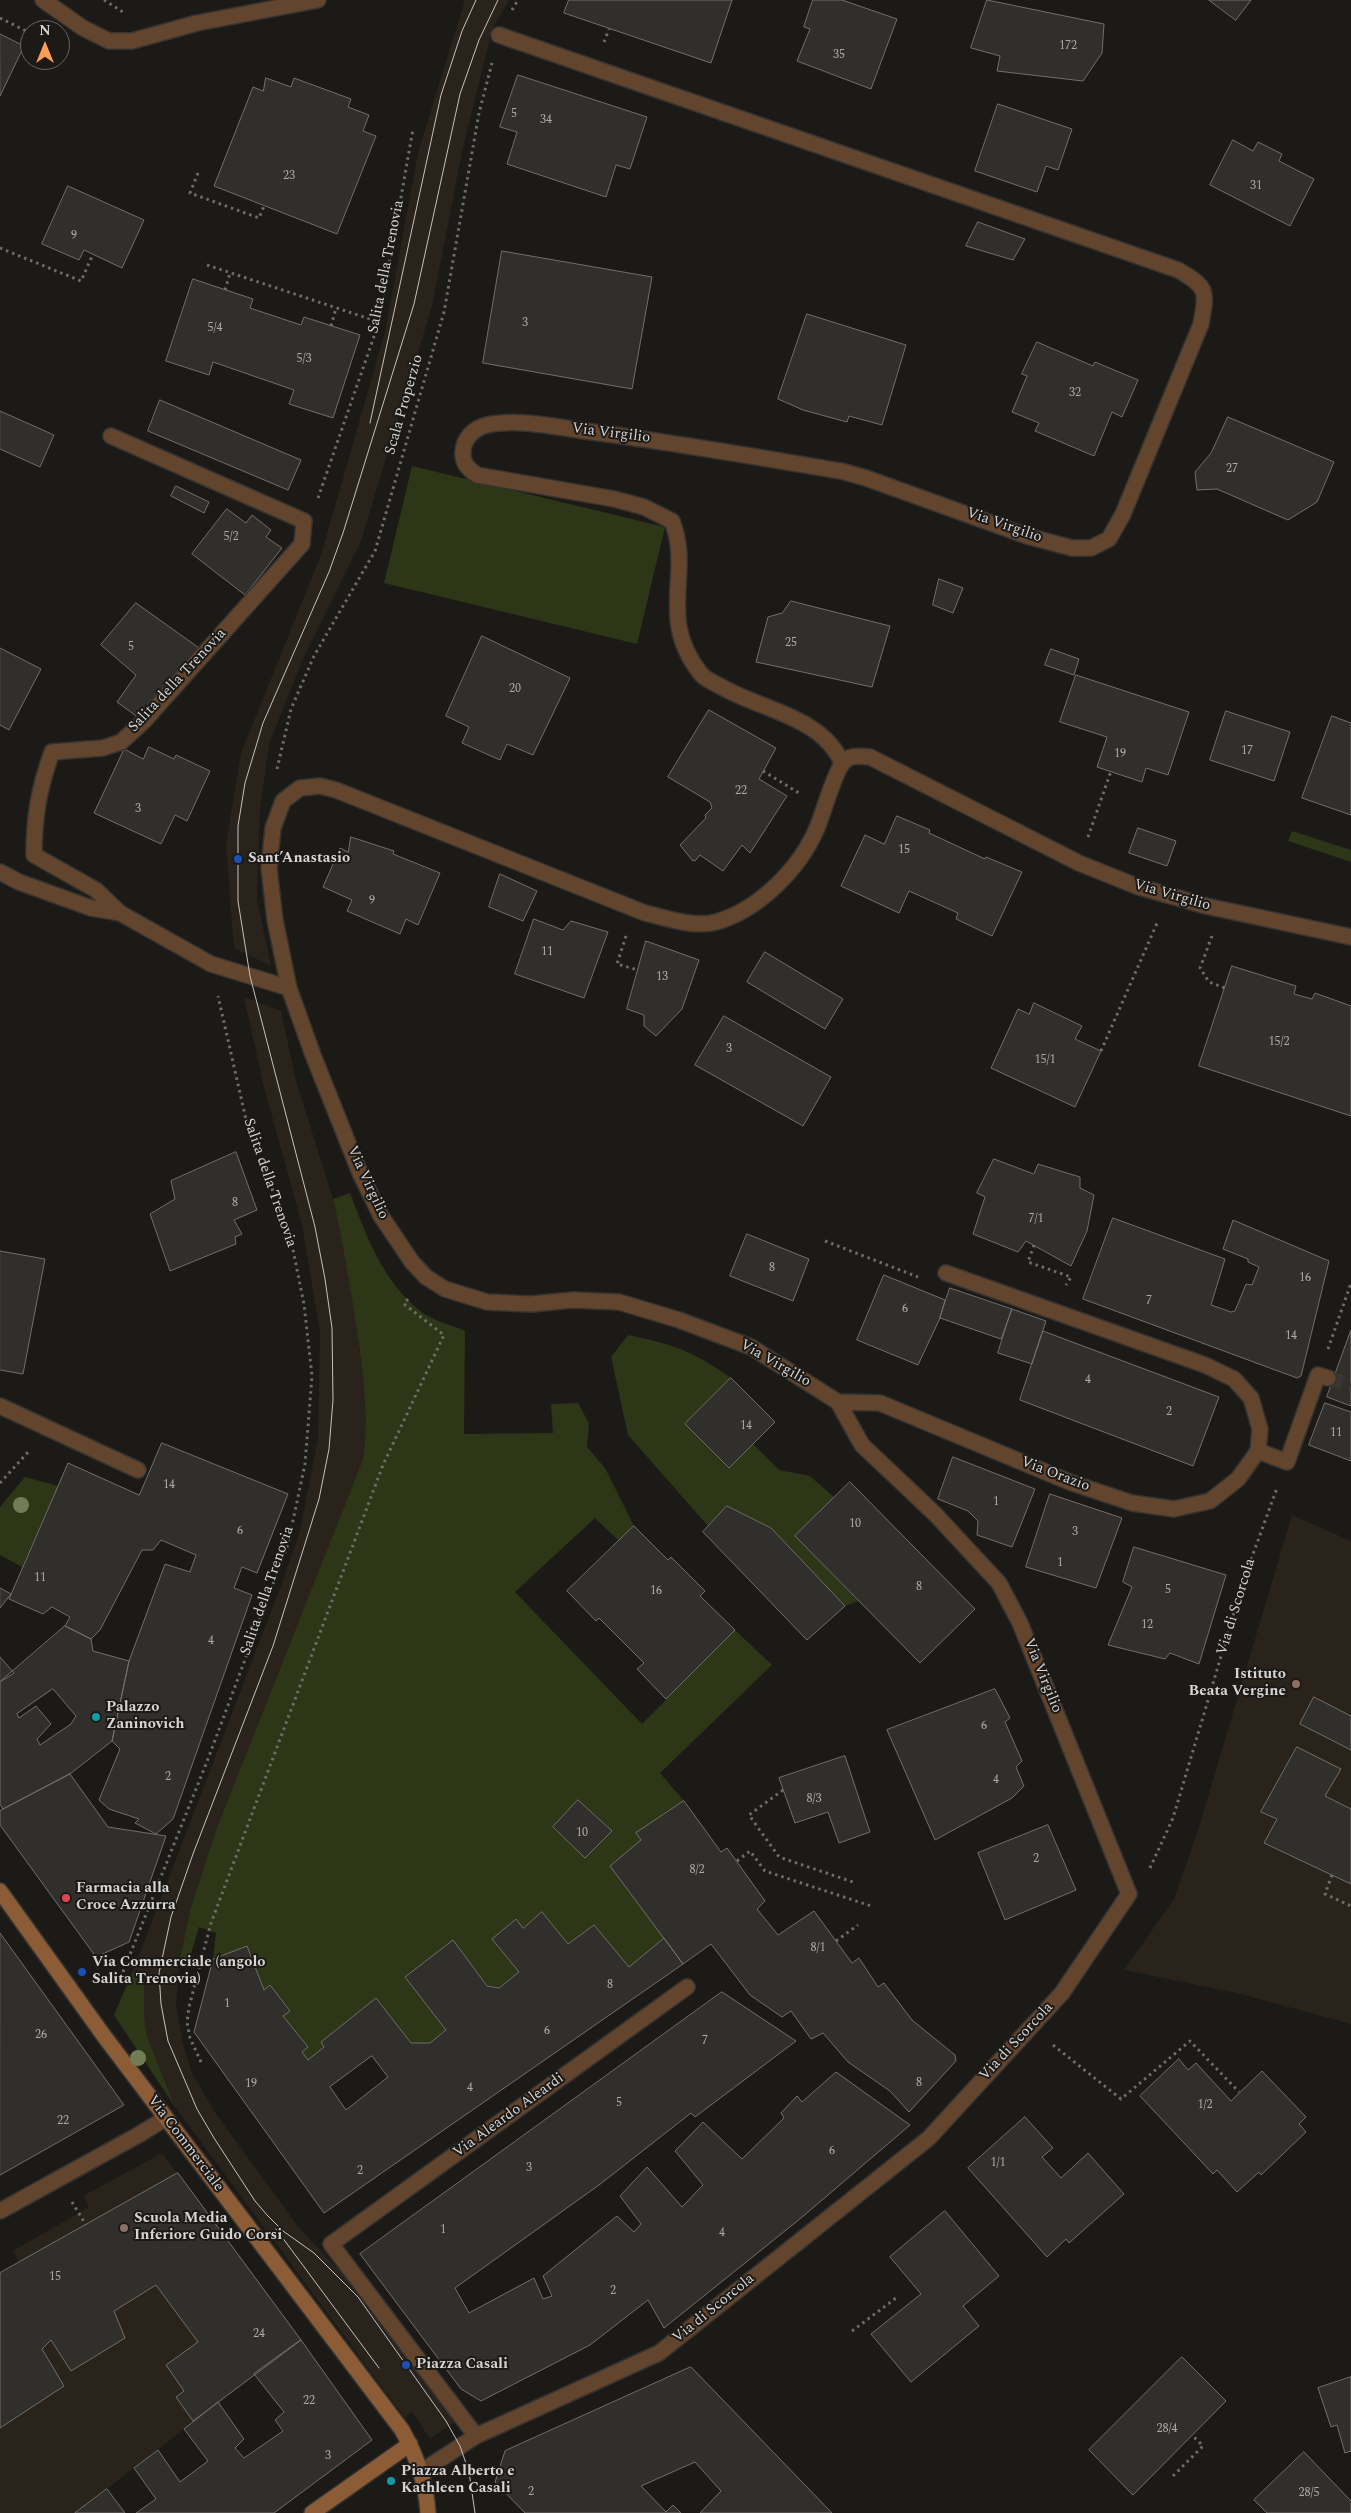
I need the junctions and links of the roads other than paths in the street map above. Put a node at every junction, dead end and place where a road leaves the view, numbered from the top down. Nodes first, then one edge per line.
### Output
1 (43, 0) edge
2 (318, 0) edge
3 (499, 35) road end
4 (111, 436) dead end
5 (842, 763) junction
6 (0, 872) edge
7 (120, 914) junction
8 (1351, 937) edge
9 (290, 988) junction
10 (946, 1273) road end
11 (1323, 1377) road end
12 (838, 1402) junction
13 (0, 1406) edge
14 (1258, 1451) junction
15 (138, 1470) dead end
16 (0, 1891) edge
17 (1129, 1894) joint
18 (687, 1987) dead end
19 (166, 2118) junction
20 (0, 2211) edge
21 (476, 2436) junction
22 (410, 2444) junction
23 (422, 2471) junction
24 (312, 2513) edge
25 (428, 2513) edge

1 - 2 street
3 - 5 street, Via Virgilio
4 - 7 street, Salita della Trenovia
5 - 8 street, Via Virgilio
5 - 9 street, Via Virgilio
6 - 7 street, Salita della Trenovia
7 - 9 street, Salita della Trenovia
9 - 12 street, Via Virgilio
10 - 14 street
11 - 14 street
12 - 14 street, Via Orazio
12 - 17 street, Via Virgilio
13 - 15 street
16 - 19 main road, Via Commerciale
17 - 21 street, Via di Scorcola
18 - 21 street, Via Aleardo Aleardi
19 - 20 street
19 - 22 main road, Via Commerciale
21 - 23 street, Via di Scorcola
22 - 23 main road
22 - 24 main road
23 - 25 main road

